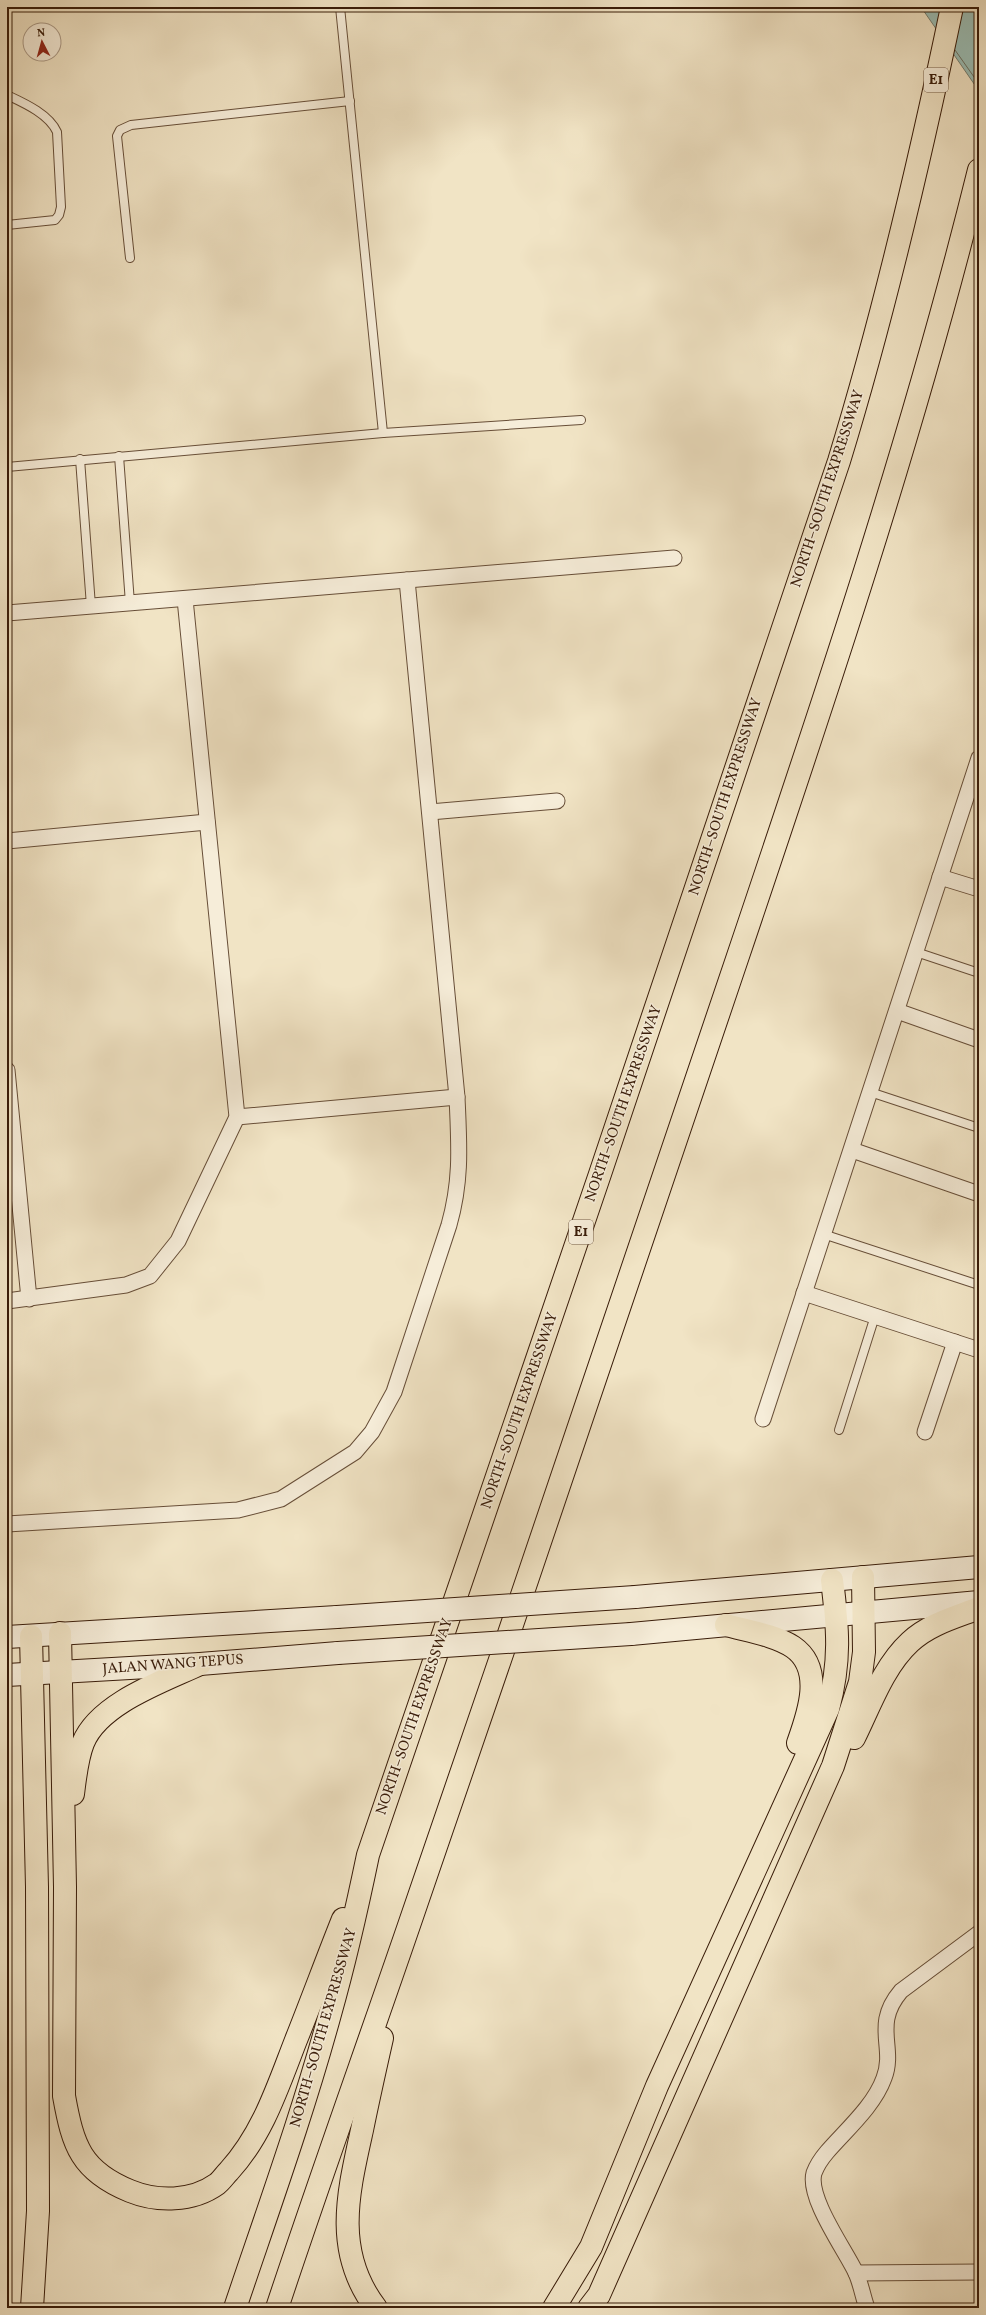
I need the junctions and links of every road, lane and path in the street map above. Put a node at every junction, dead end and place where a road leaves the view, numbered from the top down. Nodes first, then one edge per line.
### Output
1 (340, 7) edge
2 (952, 7) edge
3 (7, 95) edge
4 (350, 101) junction
5 (979, 172) edge
6 (7, 225) edge
7 (130, 258) dead end
8 (581, 420) dead end
9 (383, 433) junction
10 (119, 456) junction
11 (80, 459) junction
12 (7, 467) edge
13 (674, 558) dead end
14 (407, 580) junction
15 (185, 599) junction
16 (130, 603) junction
17 (91, 606) junction
18 (7, 613) edge
19 (979, 758) edge
20 (557, 801) dead end
21 (430, 812) junction
22 (207, 822) junction
23 (7, 841) edge
24 (940, 877) junction
25 (979, 889) edge
26 (916, 952) junction
27 (979, 973) edge
28 (897, 1011) junction
29 (979, 1040) edge
30 (7, 1070) edge
31 (870, 1092) junction
32 (457, 1097) junction
33 (237, 1117) junction
34 (979, 1128) edge
35 (852, 1150) junction
36 (979, 1194) edge
37 (824, 1234) junction
38 (979, 1285) edge
39 (804, 1293) junction
40 (29, 1299) junction
41 (7, 1301) edge
42 (875, 1316) junction
43 (955, 1342) junction
44 (979, 1350) edge
45 (763, 1419) dead end
46 (839, 1430) dead end
47 (925, 1432) dead end
48 (7, 1524) edge
49 (979, 1567) edge
50 (863, 1577) junction
51 (832, 1580) junction
52 (979, 1602) edge
53 (979, 1608) edge
54 (865, 1612) junction
55 (836, 1615) junction
56 (726, 1625) junction
57 (60, 1633) junction
58 (31, 1636) junction
59 (7, 1637) edge
60 (200, 1664) junction
61 (33, 1673) junction
62 (61, 1673) junction
63 (7, 1675) edge
64 (368, 1854) junction
65 (65, 1887) junction
66 (737, 1908) junction
67 (764, 1922) junction
68 (979, 1933) edge
69 (401, 1949) junction
70 (979, 2272) edge
71 (856, 2273) junction
72 (32, 2308) edge
73 (235, 2308) edge
74 (278, 2308) edge
75 (376, 2308) edge
76 (554, 2308) edge
77 (589, 2308) edge
78 (867, 2308) edge

1 - 4 lane
2 - 64 highway, NORTH–SOUTH EXPRESSWAY / E1
3 - 6 lane
4 - 7 lane
4 - 9 lane
5 - 69 highway
8 - 9 lane
9 - 10 lane
10 - 11 lane
10 - 16 lane
11 - 12 lane
11 - 17 lane
13 - 14 street
14 - 15 street
14 - 21 street
15 - 16 street
15 - 22 street
16 - 17 street
17 - 18 street
19 - 24 street
20 - 21 street
21 - 32 street
22 - 23 street
22 - 33 street
24 - 25 street
24 - 26 street
26 - 27 lane
26 - 28 street
28 - 29 street
28 - 31 street
30 - 40 street
31 - 34 lane
31 - 35 street
32 - 33 street
32 - 48 street
33 - 40 street
35 - 36 street
35 - 37 street
37 - 38 lane
37 - 39 street
39 - 42 street
39 - 45 street
40 - 41 street
42 - 43 street
42 - 46 lane
43 - 44 street
43 - 47 street
49 - 50 main road
50 - 51 main road
50 - 54 highway
51 - 55 highway
51 - 57 main road, bridge
52 - 54 main road, JALAN WANG TEPUS
53 - 67 highway
54 - 55 main road, JALAN WANG TEPUS
54 - 67 highway
55 - 56 main road, JALAN WANG TEPUS
55 - 66 highway
56 - 60 main road, JALAN WANG TEPUS, bridge
56 - 66 highway
57 - 58 main road
57 - 62 highway
58 - 59 main road
58 - 61 highway
60 - 62 main road, JALAN WANG TEPUS
60 - 65 highway
61 - 62 main road, JALAN WANG TEPUS
61 - 63 main road, JALAN WANG TEPUS
61 - 72 highway
62 - 65 highway
64 - 65 highway
64 - 73 highway, NORTH–SOUTH EXPRESSWAY / E1
66 - 76 highway
67 - 77 highway
68 - 71 street
69 - 74 highway
69 - 75 highway
70 - 71 street
71 - 78 street

